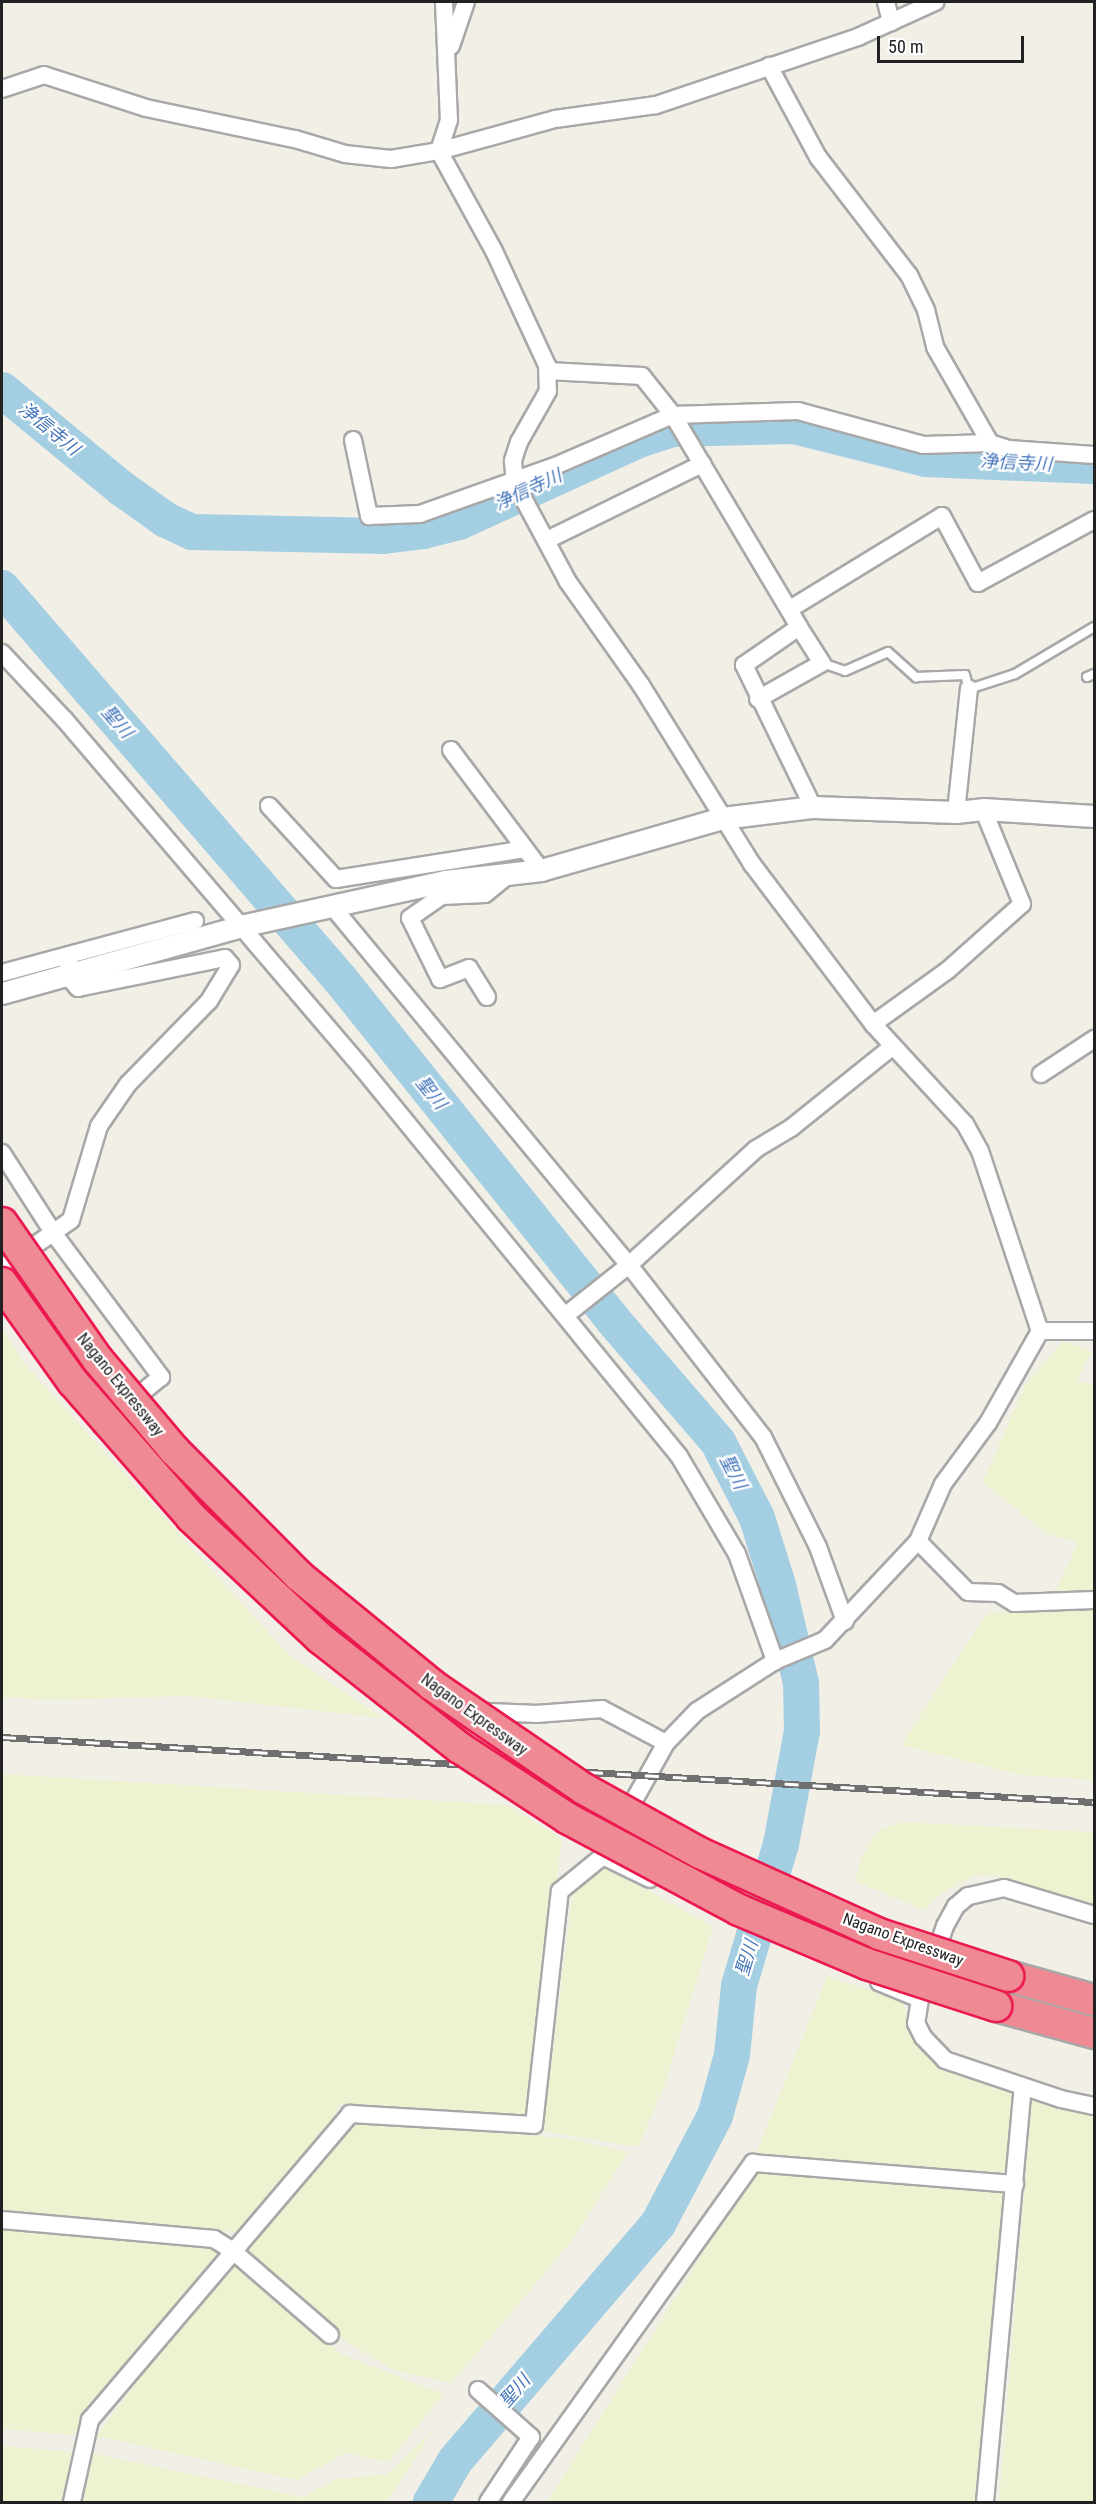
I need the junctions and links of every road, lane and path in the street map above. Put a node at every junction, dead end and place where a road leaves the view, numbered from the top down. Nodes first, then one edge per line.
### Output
1 (444, 2) edge
2 (466, 2) edge
3 (886, 2) edge
4 (935, 2) edge
5 (891, 22) junction
6 (448, 52) junction
7 (769, 66) junction
8 (2, 89) edge
9 (439, 151) junction
10 (548, 371) junction
11 (674, 416) junction
12 (353, 440) dead end
13 (990, 443) junction
14 (1095, 455) edge
15 (702, 464) junction
16 (515, 480) junction
17 (1095, 520) edge
18 (547, 540) junction
19 (790, 609) junction
20 (799, 627) junction
21 (1095, 627) edge
22 (2, 653) edge
23 (822, 663) junction
24 (969, 689) junction
25 (758, 699) junction
26 (451, 750) dead end
27 (269, 806) dead end
28 (813, 807) junction
29 (983, 809) junction
30 (956, 812) junction
31 (1095, 816) edge
32 (722, 818) junction
33 (525, 849) junction
34 (541, 870) junction
35 (510, 873) junction
36 (325, 906) junction
37 (195, 921) dead end
38 (242, 926) junction
39 (69, 955) junction
40 (2, 973) edge
41 (68, 976) junction
42 (2, 993) edge
43 (487, 997) dead end
44 (873, 1024) junction
45 (1095, 1040) edge
46 (893, 1046) junction
47 (1041, 1074) dead end
48 (2, 1153) edge
49 (2, 1223) edge
50 (54, 1234) junction
51 (629, 1265) junction
52 (2, 1268) edge
53 (2, 1283) edge
54 (2, 1301) edge
55 (566, 1315) junction
56 (1040, 1331) junction
57 (1095, 1331) edge
58 (99, 1429) junction
59 (918, 1541) junction
60 (1095, 1600) edge
61 (844, 1621) junction
62 (775, 1661) junction
63 (666, 1743) junction
64 (603, 1856) junction
65 (1095, 1915) edge
66 (920, 1999) junction
67 (1095, 2000) edge
68 (1095, 2033) edge
69 (1023, 2087) junction
70 (1095, 2106) edge
71 (1015, 2184) junction
72 (2, 2220) edge
73 (233, 2251) junction
74 (330, 2335) dead end
75 (478, 2390) dead end
76 (72, 2502) edge
77 (488, 2502) edge
78 (511, 2502) edge
79 (985, 2502) edge

1 - 6 street
2 - 6 street
3 - 5 street
4 - 5 street
5 - 7 street
6 - 9 street
7 - 9 street
7 - 13 street
8 - 9 street
9 - 10 street
10 - 11 street
10 - 16 street
11 - 13 street
11 - 15 street
11 - 16 street
12 - 16 street
13 - 14 street
15 - 18 street
15 - 19 street
16 - 18 street
17 - 19 street
18 - 32 street
19 - 20 street
20 - 23 street
20 - 25 street
21 - 24 lane
22 - 38 street
23 - 24 lane
23 - 25 street
24 - 30 street
25 - 28 street
26 - 33 street
27 - 33 street
28 - 30 street
28 - 32 street
29 - 30 street
29 - 31 street
29 - 44 street
32 - 34 street
32 - 44 street
33 - 34 street
34 - 35 street
35 - 36 street
35 - 43 street
36 - 38 street
36 - 51 street
37 - 39 street
38 - 41 street
38 - 55 street
39 - 40 street
39 - 41 street
41 - 42 street
41 - 50 street
44 - 46 street
45 - 47 street
46 - 51 street
46 - 56 street
48 - 50 street
49 - 67 highway, Nagano Expressway, bridge
50 - 52 street
50 - 58 street
51 - 55 street
51 - 61 street
53 - 68 highway, Nagano Expressway, bridge
54 - 58 street
55 - 62 street
56 - 57 street
56 - 59 street
58 - 63 street
59 - 60 street
59 - 61 street
61 - 62 street
62 - 63 street
63 - 64 street
64 - 66 street
64 - 73 street
65 - 66 street
66 - 69 street
69 - 70 street
69 - 71 street
71 - 78 street
71 - 79 street
72 - 73 street
73 - 74 street
73 - 76 street
75 - 77 street

